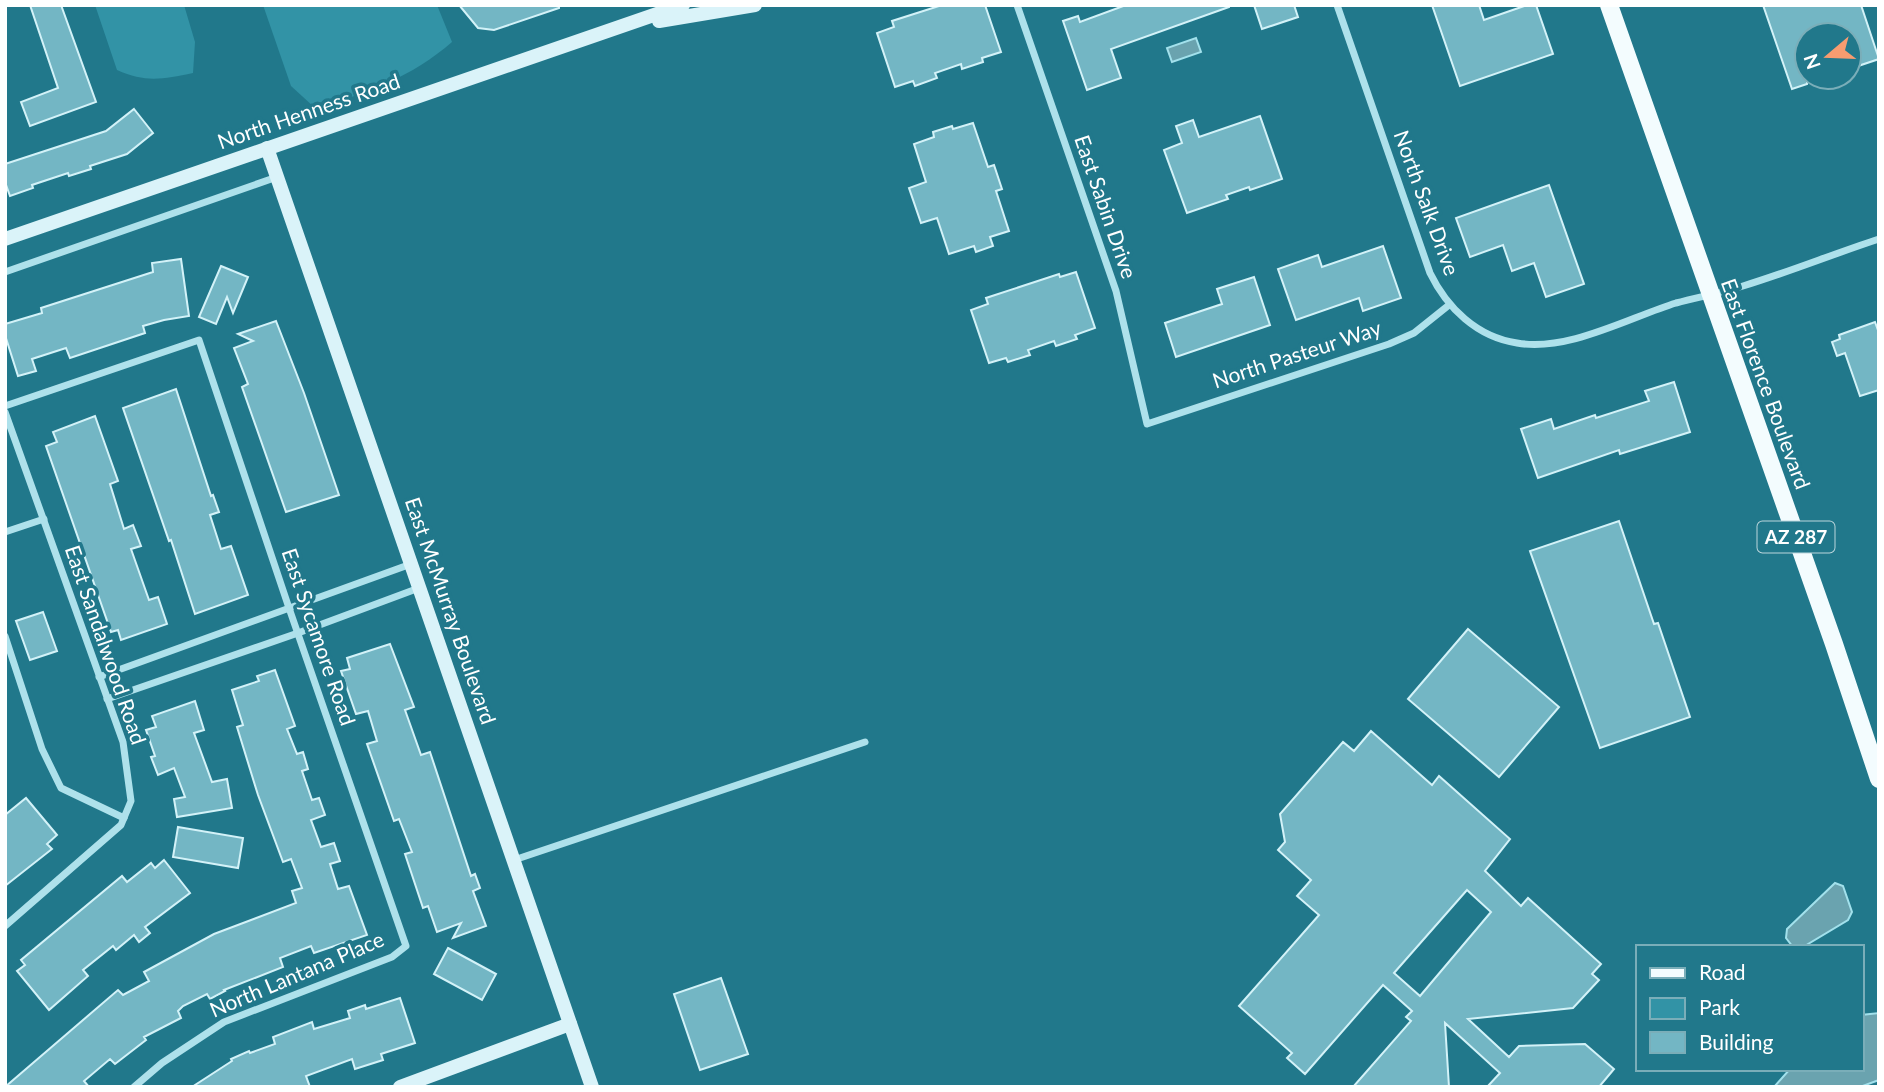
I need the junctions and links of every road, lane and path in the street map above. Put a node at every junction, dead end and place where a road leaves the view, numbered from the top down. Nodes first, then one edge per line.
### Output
1 (683, 5) edge
2 (755, 5) edge
3 (1017, 5) edge
4 (1337, 5) edge
5 (1609, 5) edge
6 (626, 26) junction
7 (267, 148) junction
8 (277, 177) junction
9 (5, 239) edge
10 (1879, 239) edge
11 (5, 272) edge
12 (1709, 295) junction
13 (1449, 305) junction
14 (5, 406) edge
15 (5, 412) edge
16 (1147, 424) joint
17 (44, 519) junction
18 (5, 532) edge
19 (411, 564) junction
20 (419, 588) junction
21 (289, 608) junction
22 (298, 633) junction
23 (5, 636) edge
24 (99, 677) junction
25 (107, 699) junction
26 (865, 742) dead end
27 (1879, 779) edge
28 (124, 818) junction
29 (514, 860) junction
30 (5, 926) edge
31 (406, 946) joint
32 (570, 1024) junction
33 (134, 1087) edge
34 (400, 1087) edge
35 (592, 1087) edge

1 - 6 street, North Henness Road
2 - 6 street, North Henness Road
3 - 16 street, East Sabin Drive
4 - 13 street, North Salk Drive
5 - 12 main road, East Florence Boulevard / AZ 287
6 - 7 street, North Henness Road
7 - 8 street, East McMurray Boulevard
7 - 9 street, North Henness Road
8 - 11 street
8 - 19 street, East McMurray Boulevard
10 - 12 street, North Salk Drive
12 - 13 street, North Salk Drive
12 - 27 main road, East Florence Boulevard / AZ 287
13 - 16 street, North Pasteur Way
14 - 21 street, East Sycamore Road
15 - 17 street, East Sandalwood Road
17 - 18 street
17 - 24 street, East Sandalwood Road
19 - 20 street, East McMurray Boulevard
19 - 21 street
20 - 22 street
20 - 29 street, East McMurray Boulevard
21 - 22 street, East Sycamore Road
21 - 24 street
22 - 25 street
22 - 31 street, East Sycamore Road
23 - 28 street
24 - 25 street, East Sandalwood Road
25 - 28 street, East Sandalwood Road
26 - 29 street
28 - 30 street
29 - 32 street, East McMurray Boulevard
31 - 33 street, North Lantana Place
32 - 34 street
32 - 35 street, East McMurray Boulevard

